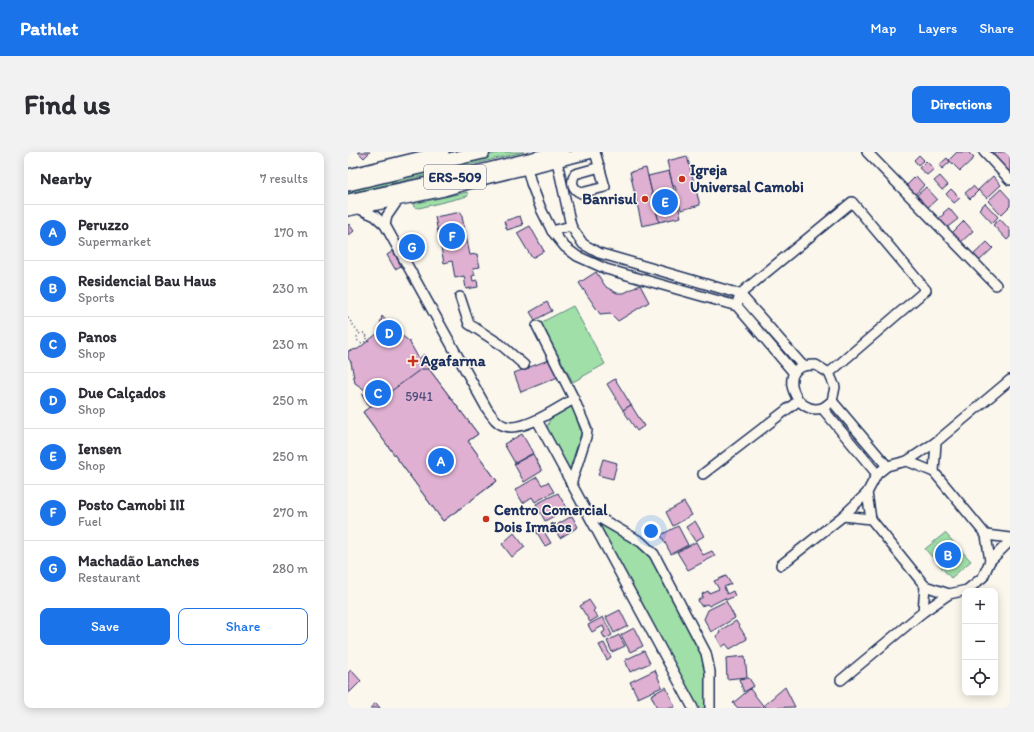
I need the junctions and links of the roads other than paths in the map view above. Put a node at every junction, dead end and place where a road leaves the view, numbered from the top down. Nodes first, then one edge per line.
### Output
1 (443, 152) edge
2 (483, 152) edge
3 (570, 152) edge
4 (594, 152) edge
5 (868, 152) edge
6 (984, 152) edge
7 (428, 154) edge
8 (559, 156) edge
9 (600, 167) dead end
10 (527, 168) junction
11 (348, 175) edge
12 (1010, 180) edge
13 (348, 184) edge
14 (398, 200) junction
15 (351, 206) edge
16 (385, 225) junction
17 (571, 226) junction
18 (552, 231) junction
19 (996, 285) dead end
20 (740, 294) junction
21 (460, 297) dead end
22 (737, 306) junction
23 (537, 326) dead end
24 (524, 365) dead end
25 (802, 366) junction
26 (794, 373) junction
27 (829, 373) junction
28 (1010, 380) edge
29 (574, 399) junction
30 (798, 401) junction
31 (832, 401) junction
32 (822, 408) junction
33 (537, 420) junction
34 (936, 442) junction
35 (907, 461) junction
36 (887, 466) junction
37 (934, 472) junction
38 (703, 474) dead end
39 (877, 474) junction
40 (571, 484) junction
41 (867, 493) junction
42 (586, 510) junction
43 (843, 516) junction
44 (871, 519) junction
45 (986, 535) junction
46 (1010, 539) edge
47 (990, 561) junction
48 (782, 565) dead end
49 (925, 586) junction
50 (949, 594) junction
51 (923, 612) junction
52 (841, 680) dead end
53 (693, 708) edge
54 (710, 708) edge

1 - 7 main road, ERS-509
2 - 13 highway, ERS-509
3 - 10 highway, ERS-509
4 - 8 main road, ERS-509
4 - 9 street
5 - 19 street
6 - 12 street
7 - 11 main road, ERS-509
8 - 10 main road, ERS-509
8 - 15 highway, ERS-509
8 - 17 street
10 - 14 main road, ERS-509
10 - 18 street
14 - 15 main road, ERS-509
14 - 16 street
15 - 16 street
16 - 33 street
17 - 18 street
17 - 20 street
18 - 22 street
20 - 22 street
20 - 25 street
20 - 27 street
21 - 24 street
22 - 26 street
23 - 29 street
25 - 26 street
25 - 27 street
26 - 30 street
27 - 31 street
28 - 34 street
29 - 33 street
29 - 40 street
30 - 32 street
30 - 38 street
31 - 32 street
31 - 36 street
32 - 39 street
33 - 40 street
34 - 35 street
34 - 37 street
35 - 36 street
35 - 37 street
36 - 39 street
37 - 45 street
39 - 41 street
40 - 42 street
41 - 43 street
41 - 44 street
42 - 53 street
42 - 54 street
43 - 44 street
43 - 48 street
44 - 49 street
45 - 46 street
45 - 47 street
46 - 47 street
47 - 50 street
49 - 50 street
49 - 51 street
50 - 51 street
51 - 52 street

